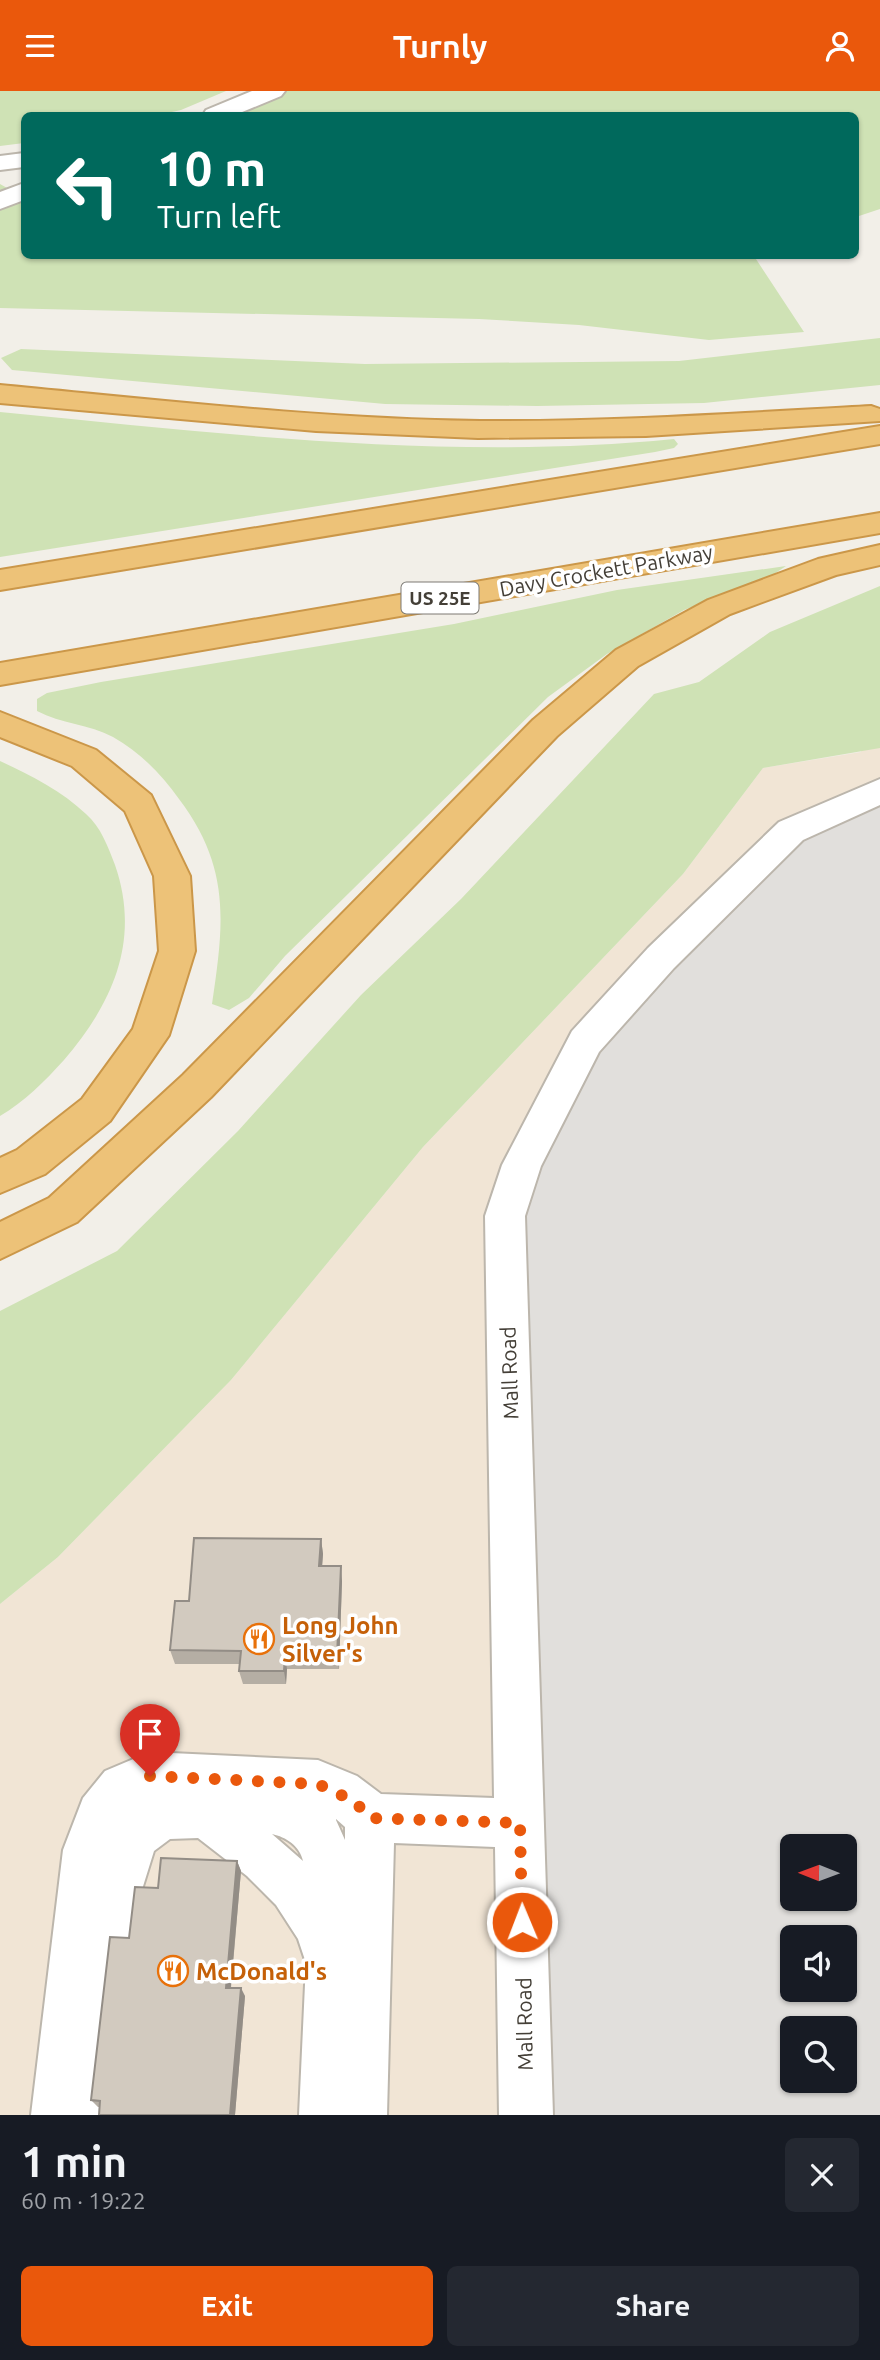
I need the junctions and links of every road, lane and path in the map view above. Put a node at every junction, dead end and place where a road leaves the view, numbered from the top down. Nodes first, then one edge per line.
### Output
1 (273, 91) edge
2 (222, 112) edge
3 (21, 160) edge
4 (0, 163) edge
5 (21, 192) edge
6 (0, 201) edge
7 (0, 394) edge
8 (880, 415) edge
9 (880, 435) edge
10 (880, 523) edge
11 (880, 555) edge
12 (0, 580) edge
13 (0, 674) edge
14 (0, 724) edge
15 (880, 791) edge
16 (0, 1176) edge
17 (0, 1242) edge
18 (370, 1818) junction
19 (520, 1823) junction
20 (331, 1963) junction
21 (361, 2094) edge
22 (58, 2115) edge
23 (86, 2115) edge
24 (326, 2115) edge
25 (526, 2115) edge

1 - 2 street
3 - 4 street
5 - 6 street
7 - 8 highway
9 - 12 highway
10 - 13 highway, Davy Crockett Parkway / US 25E
11 - 17 highway
14 - 16 highway
15 - 19 street, Mall Road
18 - 19 street
18 - 21 street
18 - 22 street
19 - 25 street, Mall Road
20 - 21 street
20 - 23 street
20 - 24 street

